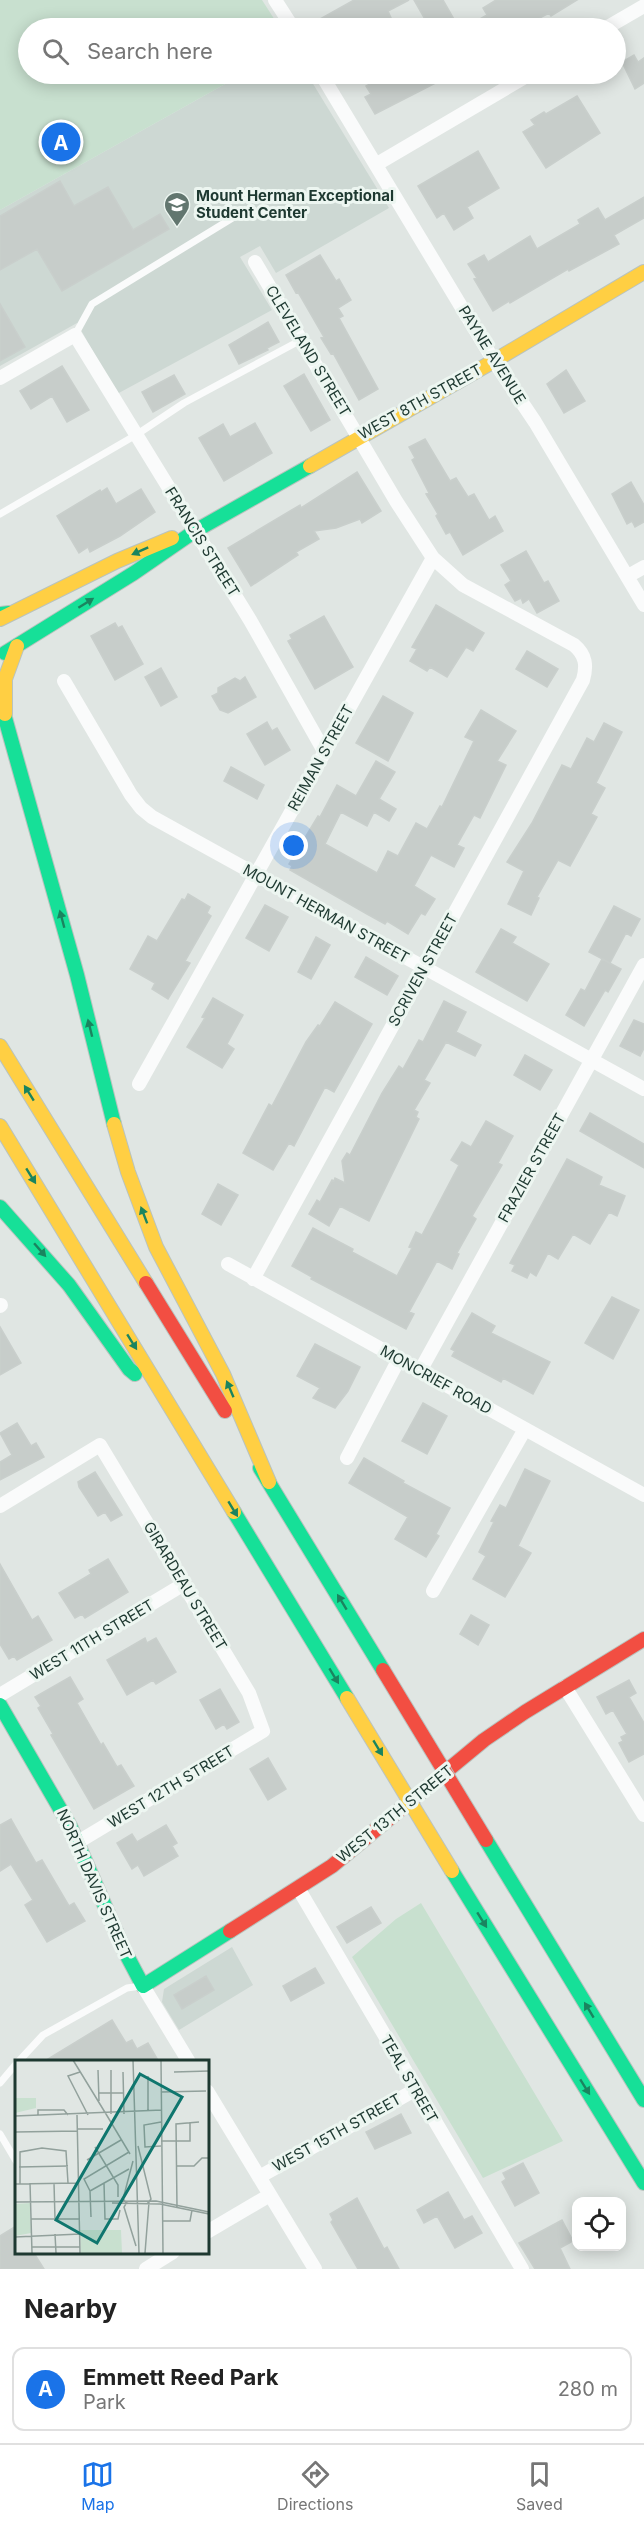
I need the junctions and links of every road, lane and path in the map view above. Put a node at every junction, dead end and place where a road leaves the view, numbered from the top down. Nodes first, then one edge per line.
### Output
1 (275, 0) edge
2 (644, 6) edge
3 (287, 18) edge
4 (623, 18) edge
5 (327, 84) edge
6 (513, 84) edge
7 (377, 164) junction
8 (239, 214) dead end
9 (255, 262) dead end
10 (644, 272) edge
11 (75, 335) junction
12 (302, 340) junction
13 (494, 361) junction
14 (0, 378) edge
15 (136, 435) junction
16 (359, 436) junction
17 (0, 514) edge
18 (195, 531) junction
19 (433, 558) junction
20 (644, 567) edge
21 (628, 576) junction
22 (644, 605) edge
23 (3, 615) edge
24 (16, 646) junction
25 (0, 656) edge
26 (585, 659) joint
27 (64, 681) dead end
28 (0, 700) edge
29 (5, 714) junction
30 (324, 752) junction
31 (256, 875) junction
32 (644, 964) edge
33 (424, 969) junction
34 (0, 1046) edge
35 (591, 1060) junction
36 (139, 1084) dead end
37 (644, 1089) edge
38 (0, 1126) edge
39 (0, 1207) edge
40 (228, 1264) dead end
41 (253, 1280) junction
42 (399, 1359) junction
43 (420, 1371) junction
44 (174, 1409) junction
45 (525, 1428) junction
46 (347, 1458) dead end
47 (269, 1482) junction
48 (644, 1494) edge
49 (0, 1506) edge
50 (184, 1584) junction
51 (433, 1591) dead end
52 (644, 1639) edge
53 (565, 1687) junction
54 (0, 1695) edge
55 (0, 1705) edge
56 (263, 1731) joint
57 (644, 1815) edge
58 (78, 1842) junction
59 (298, 1888) junction
60 (143, 1986) junction
61 (20, 2060) edge
62 (188, 2060) edge
63 (15, 2065) edge
64 (0, 2083) edge
65 (415, 2090) junction
66 (208, 2093) edge
67 (644, 2100) edge
68 (0, 2134) edge
69 (15, 2159) edge
70 (259, 2177) junction
71 (644, 2183) edge
72 (270, 2195) junction
73 (208, 2231) edge
74 (171, 2254) edge
75 (517, 2267) edge
76 (146, 2269) edge
77 (315, 2269) edge

1 - 3 street
2 - 4 street
5 - 7 street, PAYNE AVENUE
6 - 7 street
7 - 13 street, PAYNE AVENUE
8 - 11 lane
9 - 12 street, CLEVELAND STREET
10 - 13 main road, WEST 8TH STREET
11 - 14 street
11 - 15 street, FRANCIS STREET
12 - 15 lane
12 - 16 street, CLEVELAND STREET
13 - 16 main road, WEST 8TH STREET
13 - 21 street, PAYNE AVENUE
15 - 17 lane
15 - 18 street, FRANCIS STREET
16 - 18 main road, WEST 8TH STREET
16 - 19 street, CLEVELAND STREET
18 -> 23 main road, WEST 8TH STREET
24 -> 18 main road, WEST 8TH STREET
18 - 30 street, FRANCIS STREET
19 - 26 street, CLEVELAND STREET
19 - 30 street, REIMAN STREET
20 - 21 street
21 - 22 street, PAYNE AVENUE
24 - 25 main road, WEST 8TH STREET
24 - 29 main road
26 - 33 street, SCRIVEN STREET
27 - 31 street, MOUNT HERMAN STREET
28 - 29 main road
47 -> 29 main road
30 - 31 street, REIMAN STREET
31 - 33 street, MOUNT HERMAN STREET
31 - 36 street, REIMAN STREET
32 - 35 street, FRAZIER STREET
33 - 35 street, MOUNT HERMAN STREET
33 - 41 street, SCRIVEN STREET
47 -> 34 main road
35 - 37 street, MOUNT HERMAN STREET
35 - 43 street, FRAZIER STREET
38 -> 44 main road
39 -> 44 main road
40 - 41 street, MONCRIEF ROAD
41 - 42 street, MONCRIEF ROAD
42 - 43 street, MONCRIEF ROAD
42 - 46 street
43 - 45 street, MONCRIEF ROAD
44 -> 71 main road, bridge
45 - 48 street, MONCRIEF ROAD
45 - 51 street
67 -> 47 main road, bridge
49 - 50 street, GIRARDEAU STREET
50 - 54 street, WEST 11TH STREET
50 - 56 street, GIRARDEAU STREET
52 - 53 main road, WEST 13TH STREET
53 - 57 street
53 - 59 main road, WEST 13TH STREET
55 - 58 main road, NORTH DAVIS STREET
56 - 58 street, WEST 12TH STREET
58 - 60 main road, NORTH DAVIS STREET
59 - 60 main road, WEST 13TH STREET
59 - 65 street, TEAL STREET
60 - 61 lane
60 - 62 street, NORTH DAVIS STREET
63 - 64 lane
65 - 70 street, WEST 15TH STREET
65 - 75 street, TEAL STREET
66 - 70 street
68 - 69 lane
70 - 72 street
72 - 73 street
72 - 77 street
74 - 76 street

